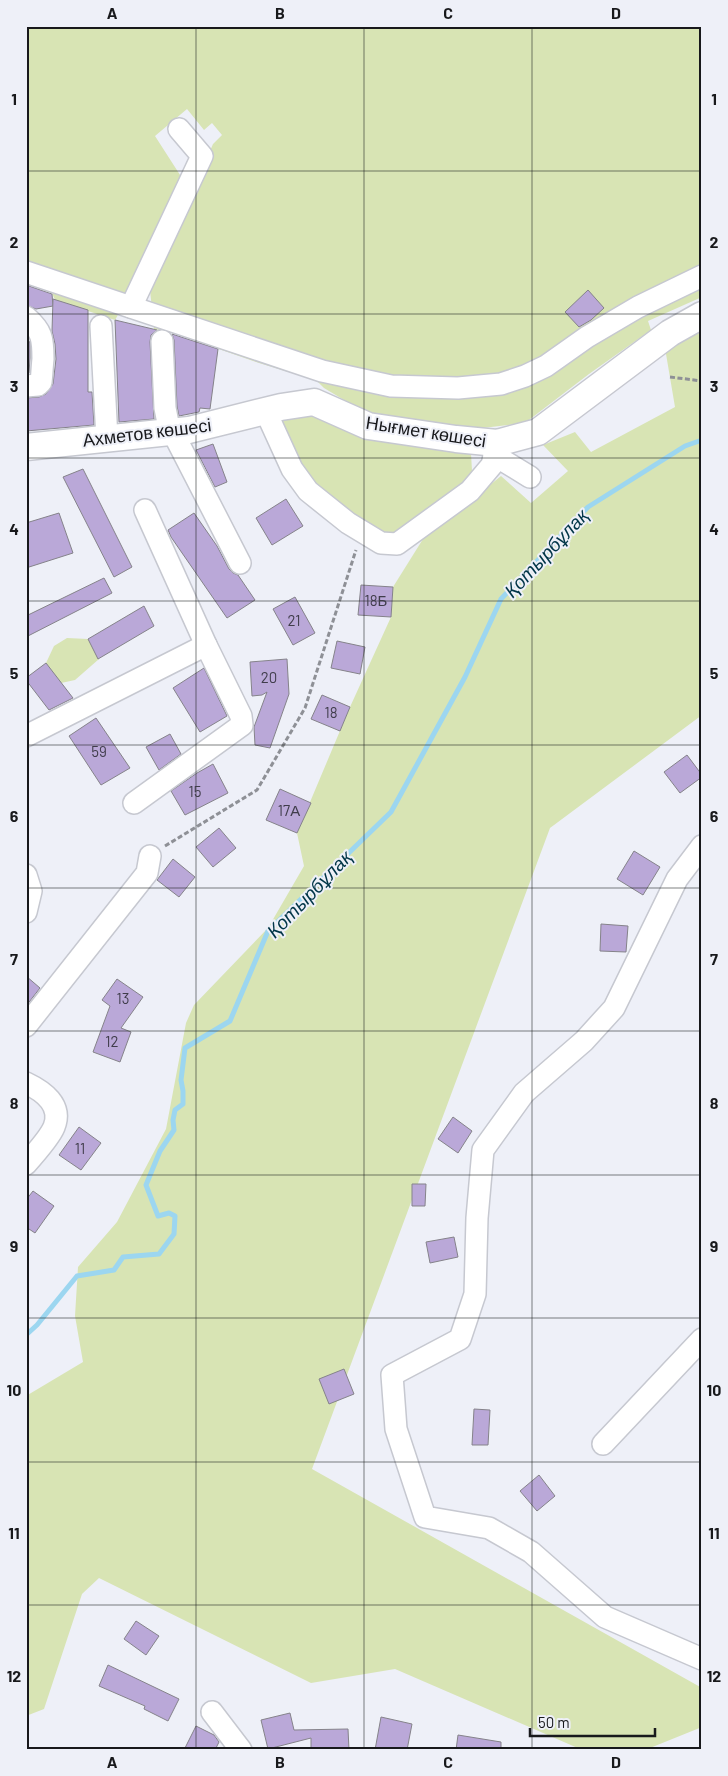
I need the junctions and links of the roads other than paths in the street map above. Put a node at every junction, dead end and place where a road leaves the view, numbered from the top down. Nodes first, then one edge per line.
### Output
1 (179, 129) dead end
2 (26, 272) edge
3 (702, 276) edge
4 (131, 307) junction
5 (702, 315) edge
6 (101, 326) dead end
7 (31, 327) edge
8 (162, 341) dead end
9 (332, 373) junction
10 (26, 386) edge
11 (314, 402) junction
12 (266, 412) junction
13 (173, 432) junction
14 (107, 439) junction
15 (26, 447) edge
16 (495, 449) junction
17 (530, 476) dead end
18 (145, 510) dead end
19 (240, 563) dead end
20 (206, 645) junction
21 (26, 736) edge
22 (134, 803) dead end
23 (702, 846) edge
24 (150, 856) road end
25 (26, 875) edge
26 (26, 912) edge
27 (26, 1026) edge
28 (26, 1083) edge
29 (26, 1164) edge
30 (702, 1339) edge
31 (603, 1444) dead end
32 (702, 1659) edge
33 (212, 1712) dead end
34 (241, 1750) edge

1 - 4 street
2 - 4 street
3 - 9 street
4 - 9 street
5 - 16 main road, Нығмет көшесі
6 - 14 street
7 - 10 street
8 - 13 street
9 - 11 street
11 - 12 main road
11 - 16 main road, Нығмет көшесі
12 - 13 main road, Ахметов көшесі
12 - 16 street
13 - 14 main road, Ахметов көшесі
13 - 19 street
14 - 15 main road, Ахметов көшесі
16 - 17 street
18 - 20 street
20 - 21 street
20 - 22 street
23 - 32 street
24 - 27 street
25 - 26 street
28 - 29 street
30 - 31 street
33 - 34 street

